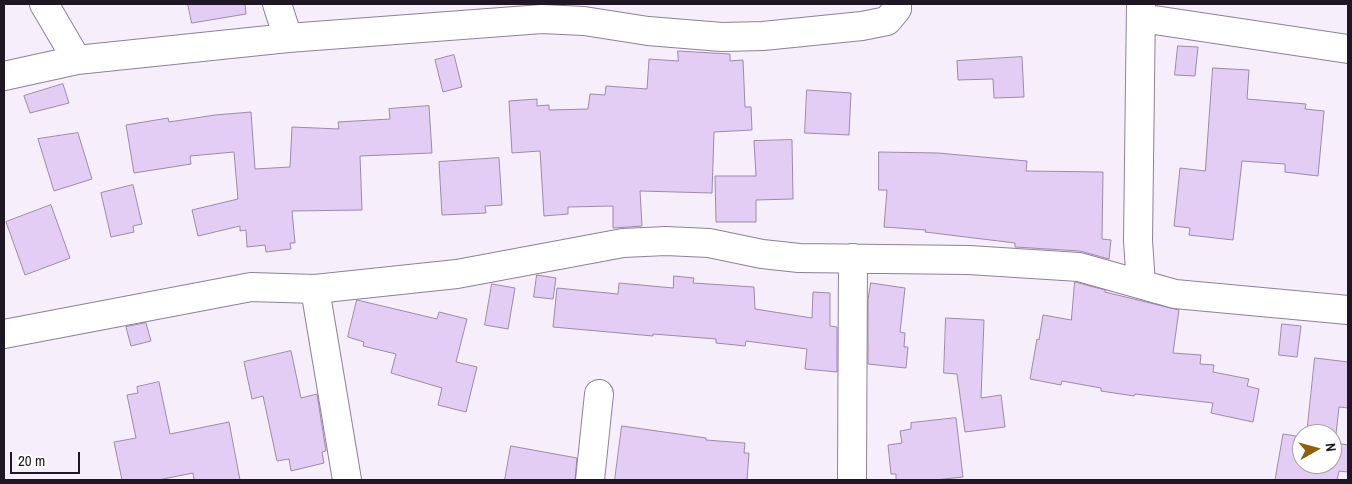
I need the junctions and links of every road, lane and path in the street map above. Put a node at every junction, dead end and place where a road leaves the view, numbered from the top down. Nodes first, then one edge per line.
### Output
1 (44, 4) edge
2 (277, 4) edge
3 (897, 4) edge
4 (1141, 11) edge
5 (288, 38) junction
6 (1348, 49) edge
7 (76, 60) junction
8 (4, 76) edge
9 (853, 258) junction
10 (1141, 284) junction
11 (315, 289) junction
12 (1348, 310) edge
13 (4, 334) edge
14 (599, 394) dead end
15 (347, 480) edge
16 (590, 480) edge
17 (852, 480) edge

1 - 7 street
2 - 5 street
3 - 5 street
4 - 6 street
4 - 10 street
5 - 7 street
7 - 8 street
9 - 10 street
9 - 11 street
9 - 17 street
10 - 12 street
11 - 13 street
11 - 15 street
14 - 16 street

